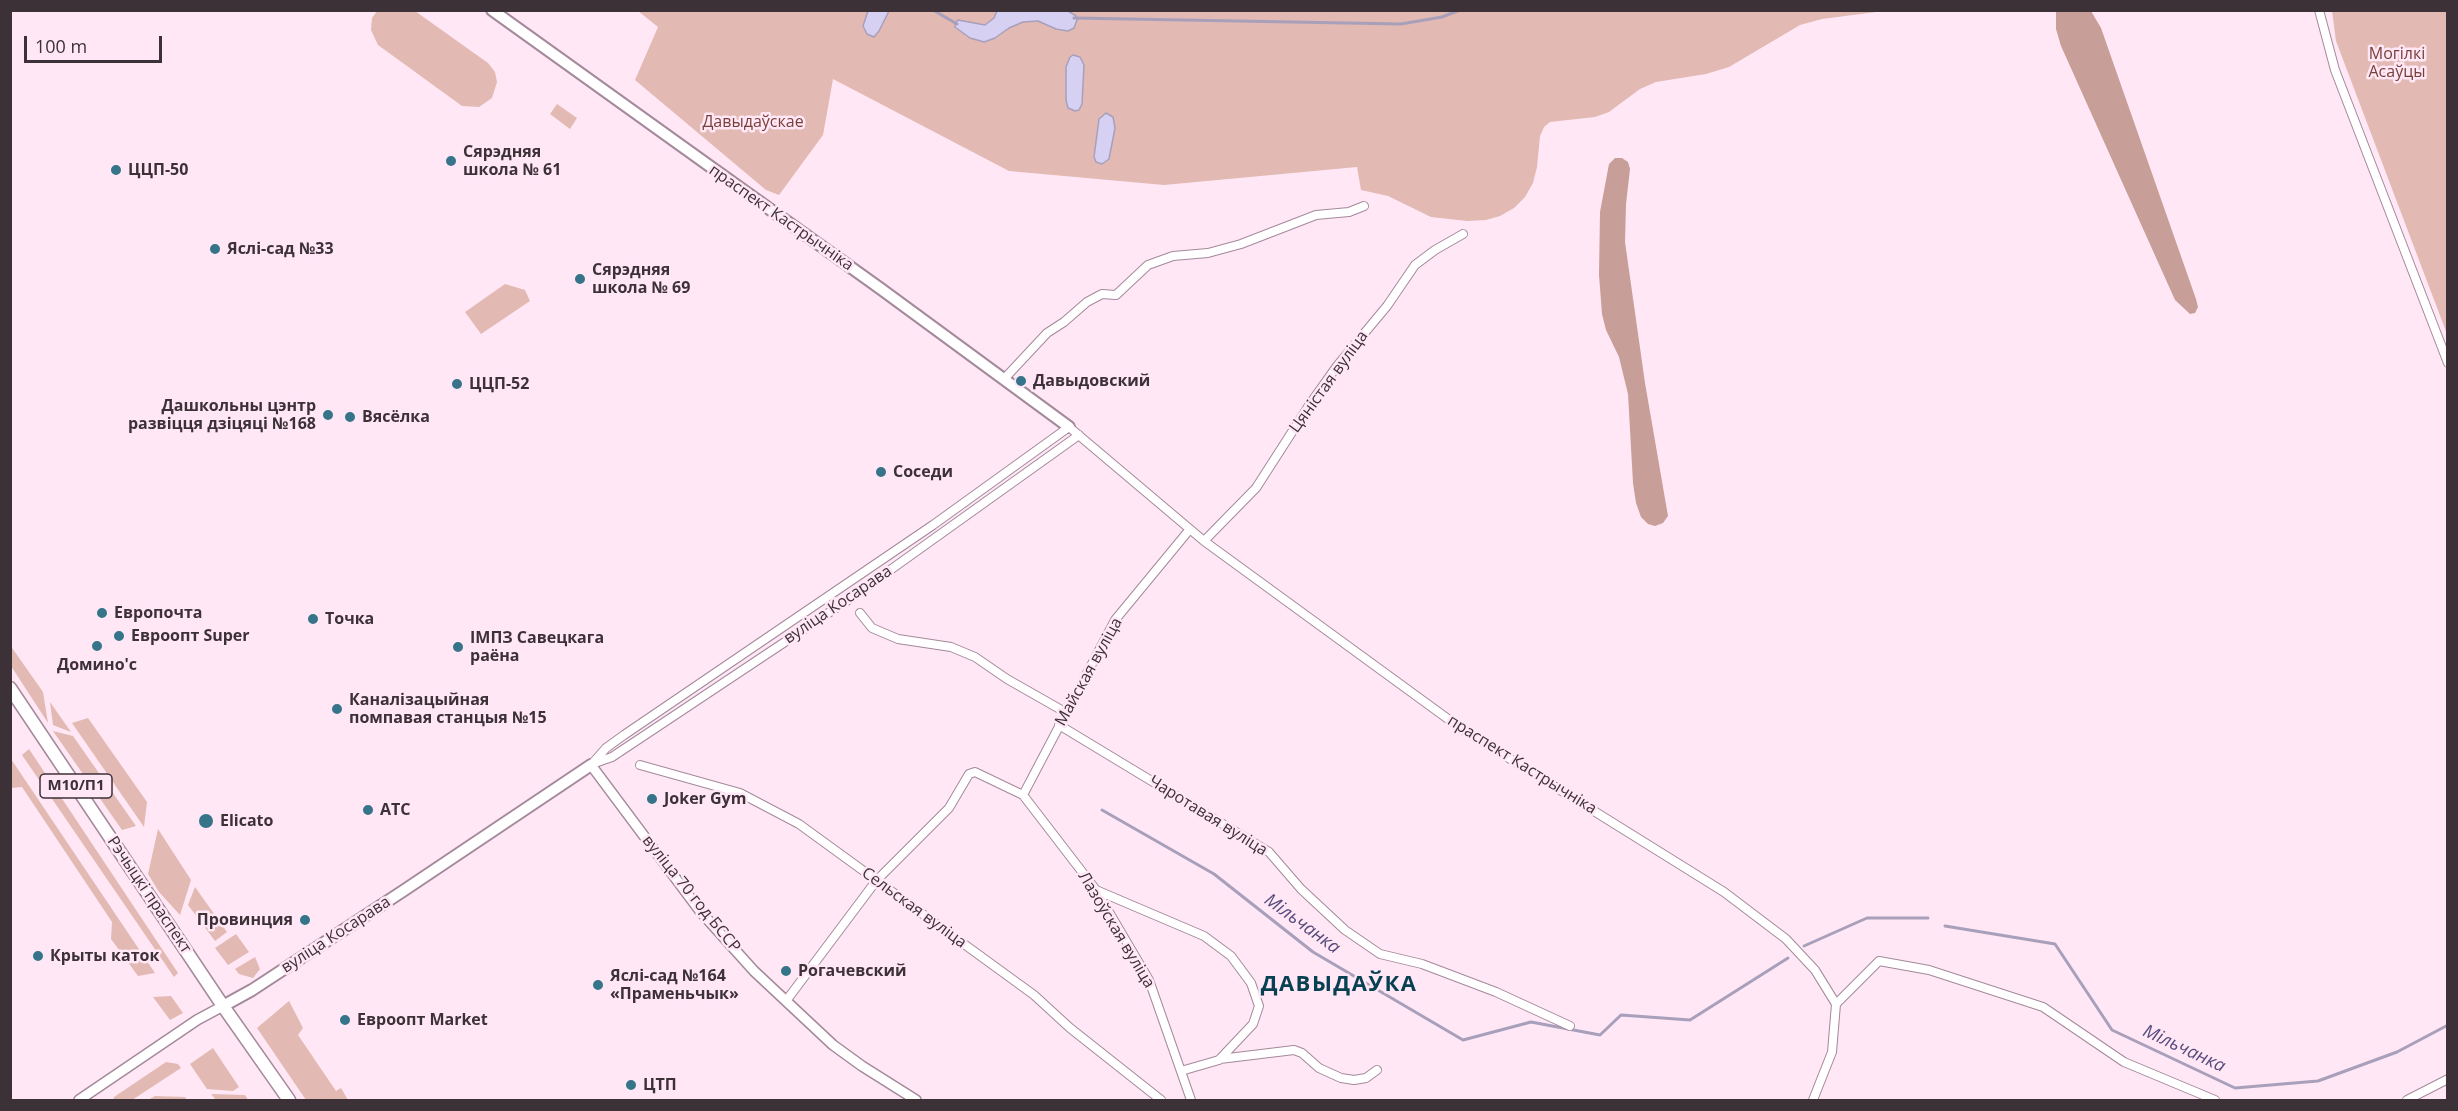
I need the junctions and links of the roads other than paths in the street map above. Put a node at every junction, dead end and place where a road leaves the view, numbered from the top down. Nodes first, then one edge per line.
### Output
1 (492, 10) edge
2 (2319, 10) edge
3 (1364, 206) dead end
4 (1462, 234) dead end
5 (2448, 363) edge
6 (1004, 379) junction
7 (1069, 427) junction
8 (1079, 435) junction
9 (1190, 529) junction
10 (1204, 541) junction
11 (860, 613) dead end
12 (10, 688) edge
13 (1065, 712) junction
14 (1059, 725) junction
15 (591, 765) junction
16 (640, 765) dead end
17 (1023, 795) junction
18 (876, 881) junction
19 (1096, 890) junction
20 (786, 1001) junction
21 (1836, 1004) junction
22 (223, 1006) junction
23 (1570, 1026) dead end
24 (1219, 1060) junction
25 (1377, 1070) dead end
26 (1181, 1071) junction
27 (2448, 1079) edge
28 (79, 1101) edge
29 (289, 1101) edge
30 (916, 1101) edge
31 (1161, 1101) edge
32 (1191, 1101) edge
33 (1813, 1101) edge
34 (2215, 1101) edge
35 (2407, 1101) edge

1 - 6 main road, праспект Кастрычніка
2 - 5 street
3 - 6 street
4 - 10 street, Цяністая вуліца
6 - 7 main road, праспект Кастрычніка
7 - 8 street, праспект Кастрычніка
7 - 15 street, вуліца Косарава
8 - 9 street, праспект Кастрычніка
8 - 15 street, вуліца Косарава
9 - 10 street, праспект Кастрычніка
9 - 13 street, Майская вуліца
10 - 21 street, праспект Кастрычніка
11 - 13 street
12 - 22 main road, Рэчыцкі праспект / М10/П1
13 - 14 street, Майская вуліца
14 - 17 street, Майская вуліца
14 - 23 street, Чаротавая вуліца
15 - 20 street, вуліца 70 год БССР
15 - 22 main road, вуліца Косарава
16 - 18 street, Сельская вуліца
17 - 18 street, Лазоўская вуліца
17 - 19 street, Лазоўская вуліца
18 - 20 street
18 - 31 street, Сельская вуліца
19 - 24 street
19 - 26 street, Лазоўская вуліца
20 - 30 street, вуліца 70 год БССР
21 - 33 street
21 - 34 street
22 - 28 street, вуліца Косарава
22 - 29 main road, Рэчыцкі праспект / М10/П1
24 - 25 street
24 - 26 street
26 - 32 street, Лазоўская вуліца
27 - 35 street

